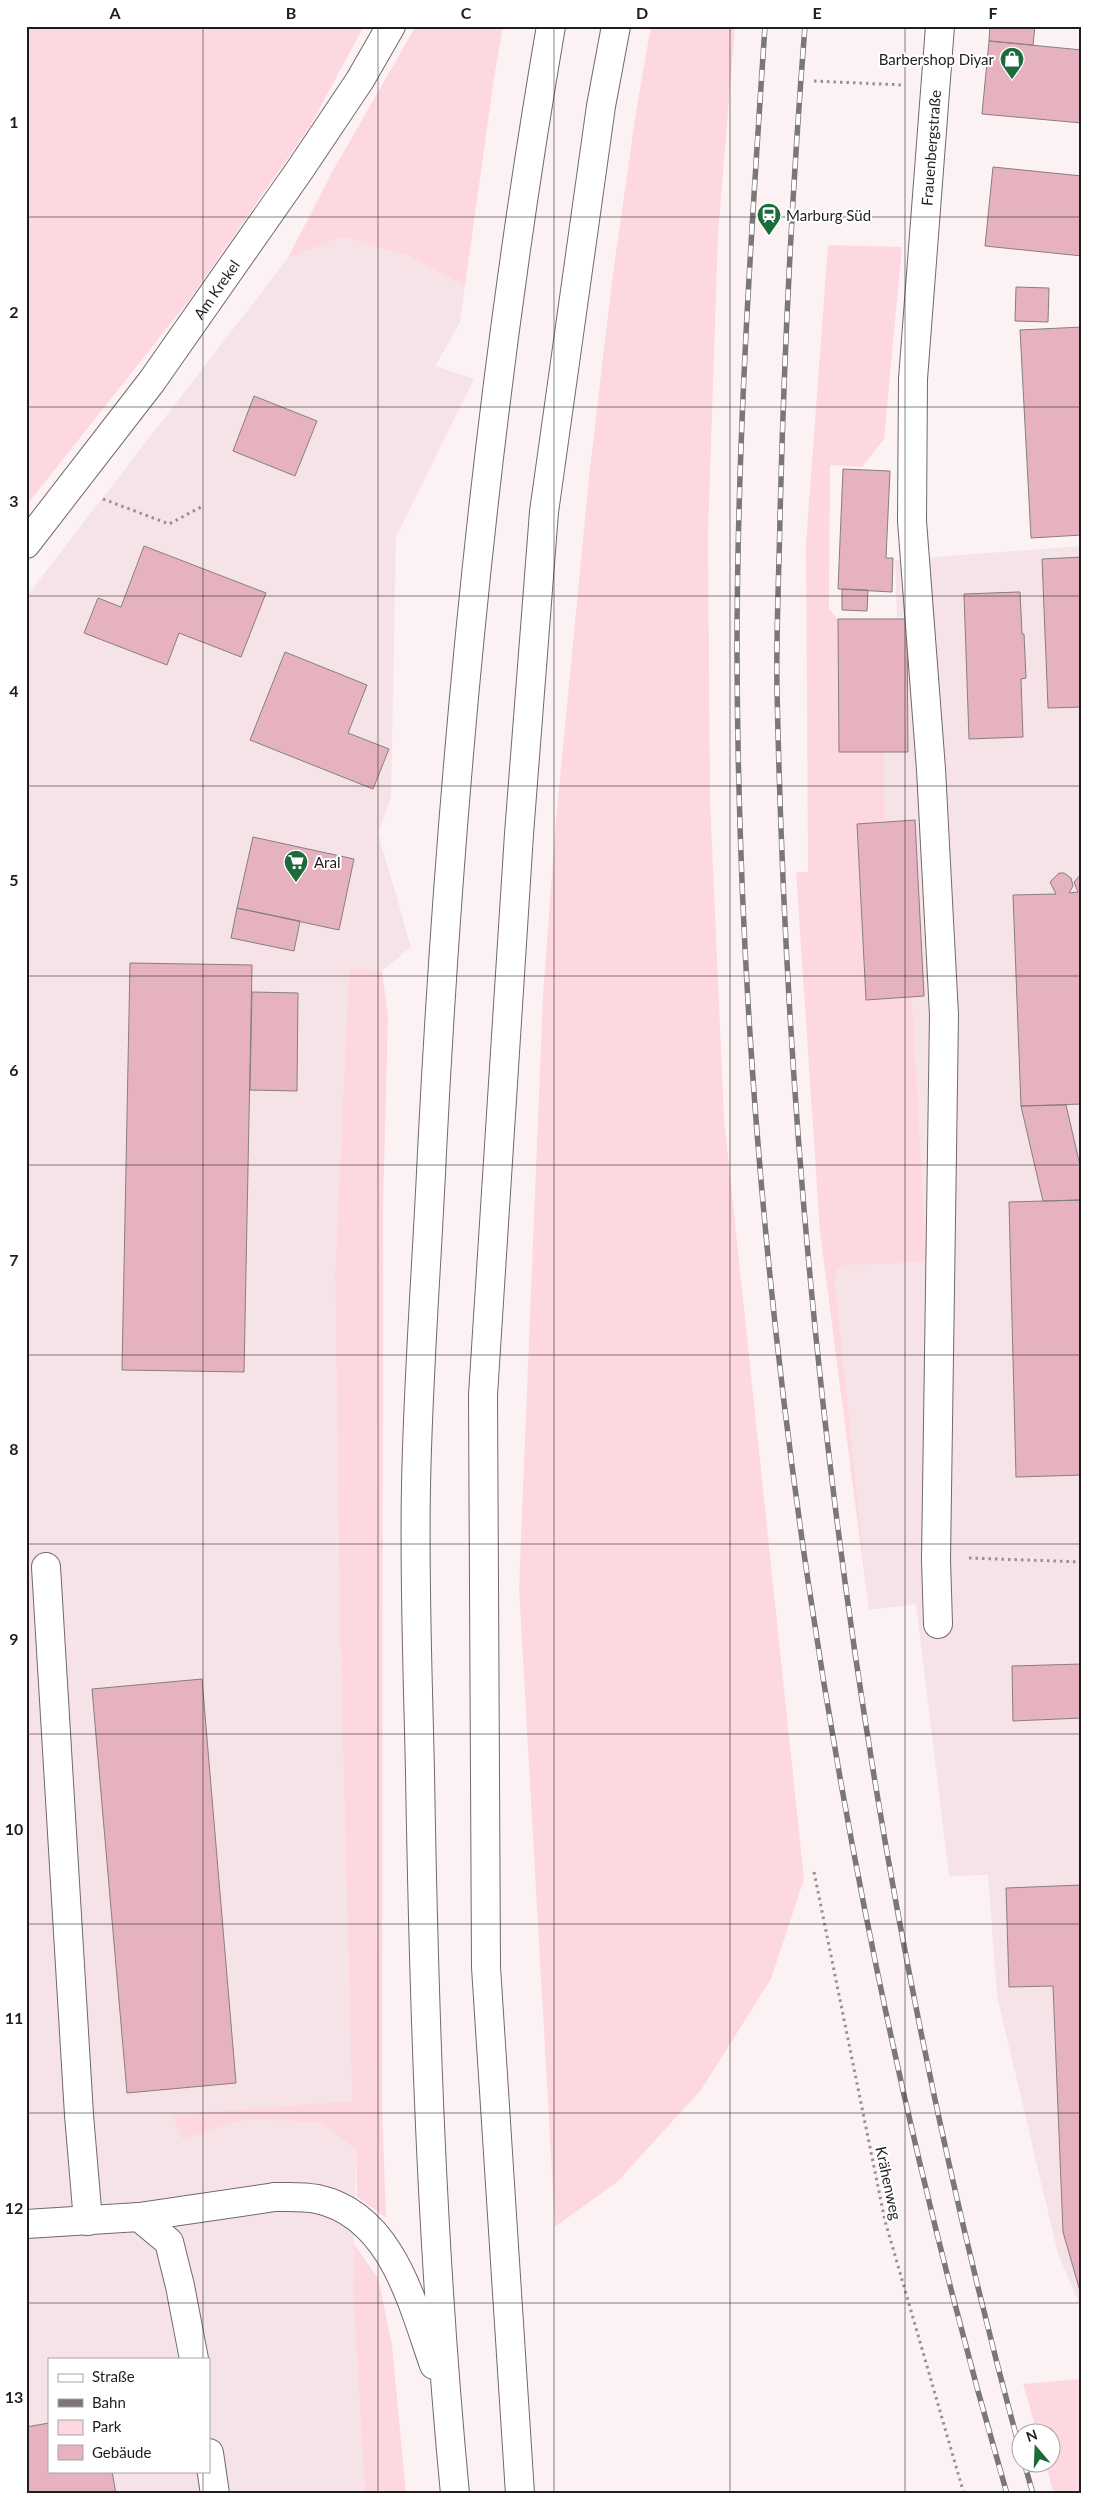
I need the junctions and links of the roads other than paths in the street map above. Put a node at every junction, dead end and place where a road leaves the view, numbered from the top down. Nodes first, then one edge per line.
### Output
1 (391, 26) edge
2 (551, 26) edge
3 (616, 26) edge
4 (940, 26) edge
5 (26, 544) edge
6 (46, 1566) dead end
7 (938, 1624) dead end
8 (139, 2218) junction
9 (88, 2221) junction
10 (26, 2224) edge
11 (194, 2358) edge
12 (446, 2398) junction
13 (210, 2459) edge
14 (215, 2494) edge
15 (455, 2494) edge
16 (520, 2494) edge

1 - 5 main road, Am Krekel
2 - 12 main road
3 - 16 main road
4 - 7 main road, Frauenbergstraße
6 - 9 main road
8 - 9 main road
8 - 11 main road
8 - 12 main road
9 - 10 main road
12 - 15 main road
13 - 14 main road

